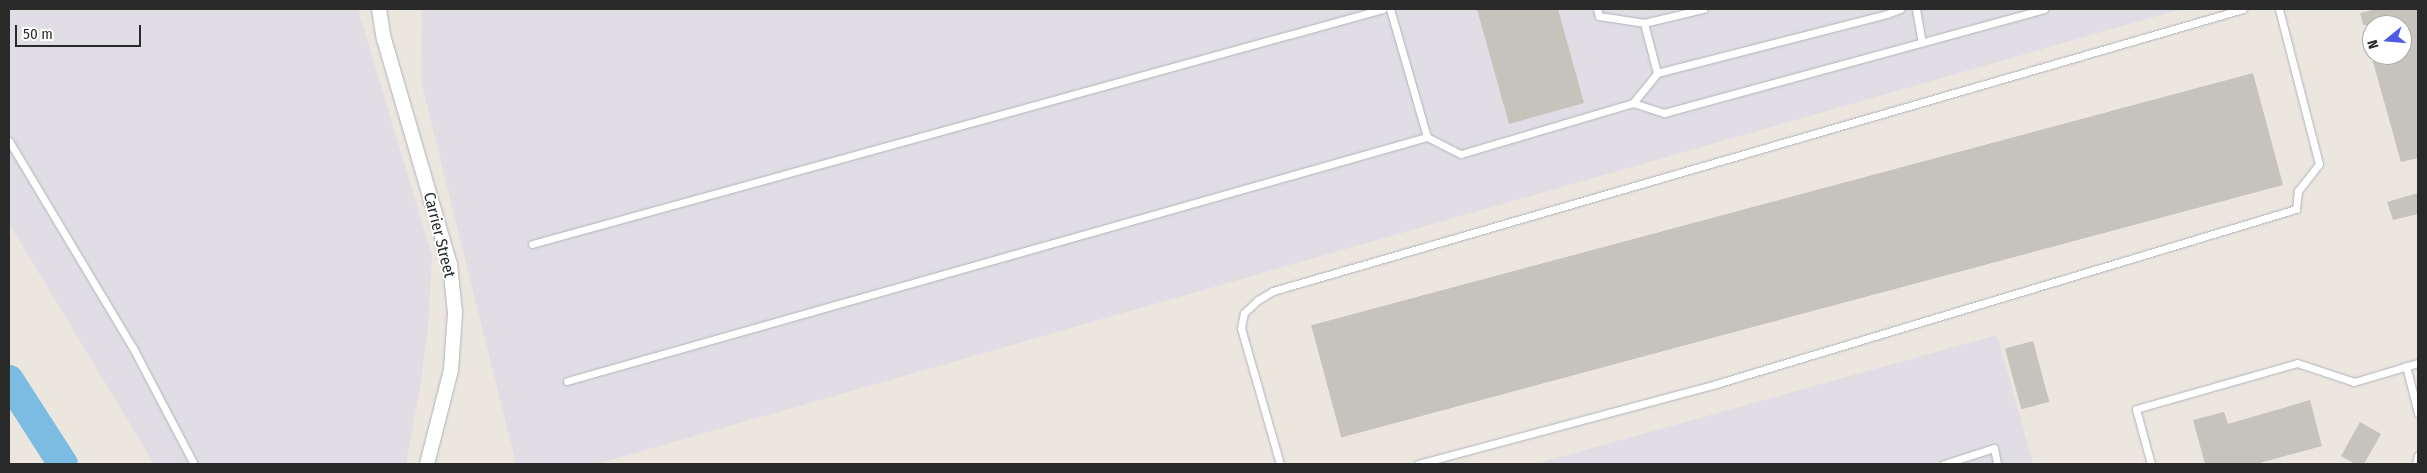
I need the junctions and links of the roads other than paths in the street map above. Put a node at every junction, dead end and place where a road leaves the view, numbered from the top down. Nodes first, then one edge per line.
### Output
1 (379, 9) edge
2 (1383, 9) edge
3 (1390, 9) edge
4 (1597, 9) edge
5 (1703, 9) edge
6 (1900, 9) edge
7 (1916, 9) edge
8 (2044, 9) edge
9 (2243, 9) edge
10 (2279, 9) edge
11 (1644, 23) junction
12 (1922, 42) junction
13 (1657, 73) junction
14 (1633, 103) junction
15 (1427, 137) junction
16 (9, 141) edge
17 (532, 244) dead end
18 (2418, 362) edge
19 (2406, 366) junction
20 (567, 381) dead end
21 (2418, 413) edge
22 (2418, 455) edge
23 (194, 464) edge
24 (427, 464) edge
25 (1280, 464) edge
26 (1418, 464) edge
27 (1944, 464) edge
28 (1997, 464) edge
29 (2151, 464) edge
30 (2416, 464) edge

1 - 24 street, Carrier Street
2 - 17 lane
3 - 15 lane
4 - 11 lane
5 - 11 lane
6 - 13 lane
7 - 12 lane
8 - 12 lane
9 - 25 lane
10 - 26 lane
11 - 13 lane
12 - 14 lane
13 - 14 lane
14 - 15 lane
15 - 20 lane
16 - 23 lane
18 - 19 lane
19 - 21 lane
19 - 29 lane
22 - 30 lane
27 - 28 lane

